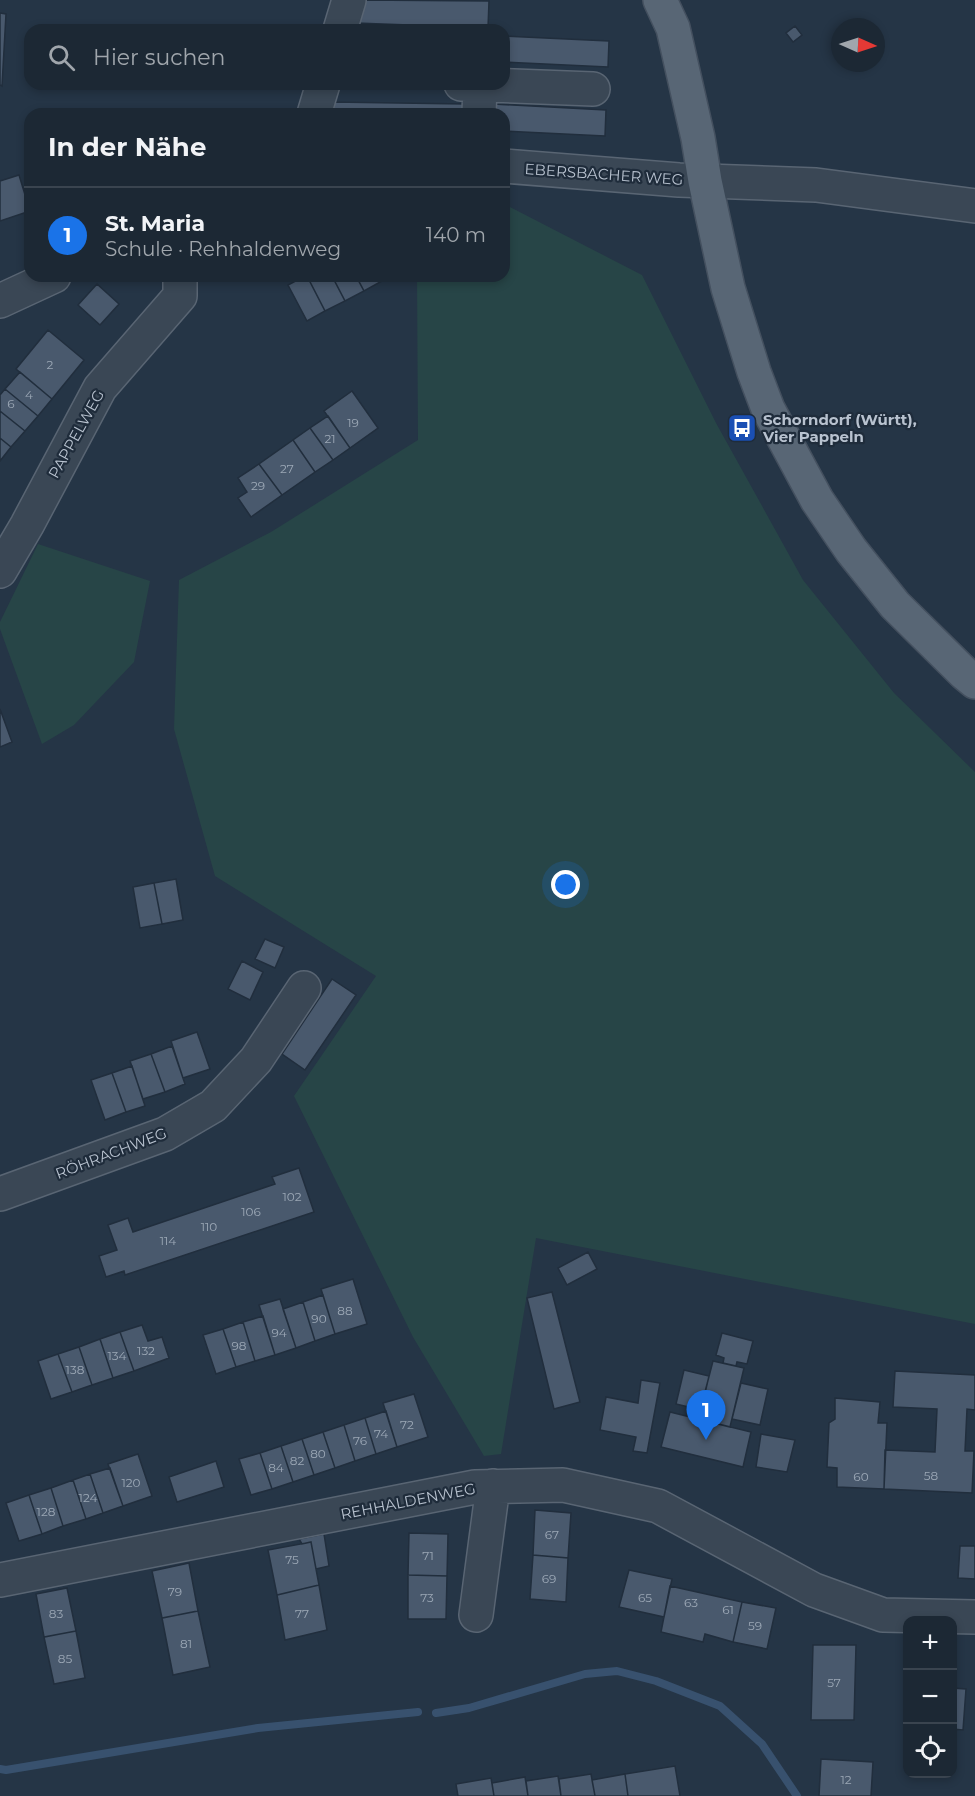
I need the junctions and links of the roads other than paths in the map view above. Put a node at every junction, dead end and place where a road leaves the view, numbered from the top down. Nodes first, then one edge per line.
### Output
1 (349, 0) edge
2 (660, 0) edge
3 (342, 24) edge
4 (510, 86) edge
5 (593, 89) dead end
6 (322, 90) edge
7 (480, 90) edge
8 (316, 108) edge
9 (479, 108) edge
10 (510, 167) edge
11 (705, 181) junction
12 (975, 206) edge
13 (41, 282) edge
14 (180, 282) edge
15 (0, 301) edge
16 (0, 571) edge
17 (975, 682) edge
18 (304, 988) dead end
19 (0, 1194) edge
20 (493, 1486) junction
21 (0, 1580) edge
22 (476, 1615) dead end
23 (975, 1617) edge

1 - 3 street
2 - 11 main road
4 - 5 street
6 - 8 street
7 - 9 street
10 - 11 street, EBERSBACHER WEG
11 - 12 street, EBERSBACHER WEG
11 - 17 main road
13 - 15 street
14 - 16 street, PAPPELWEG
18 - 19 street, RÖHRACHWEG
20 - 21 street, REHHALDENWEG
20 - 22 street
20 - 23 street, REHHALDENWEG

